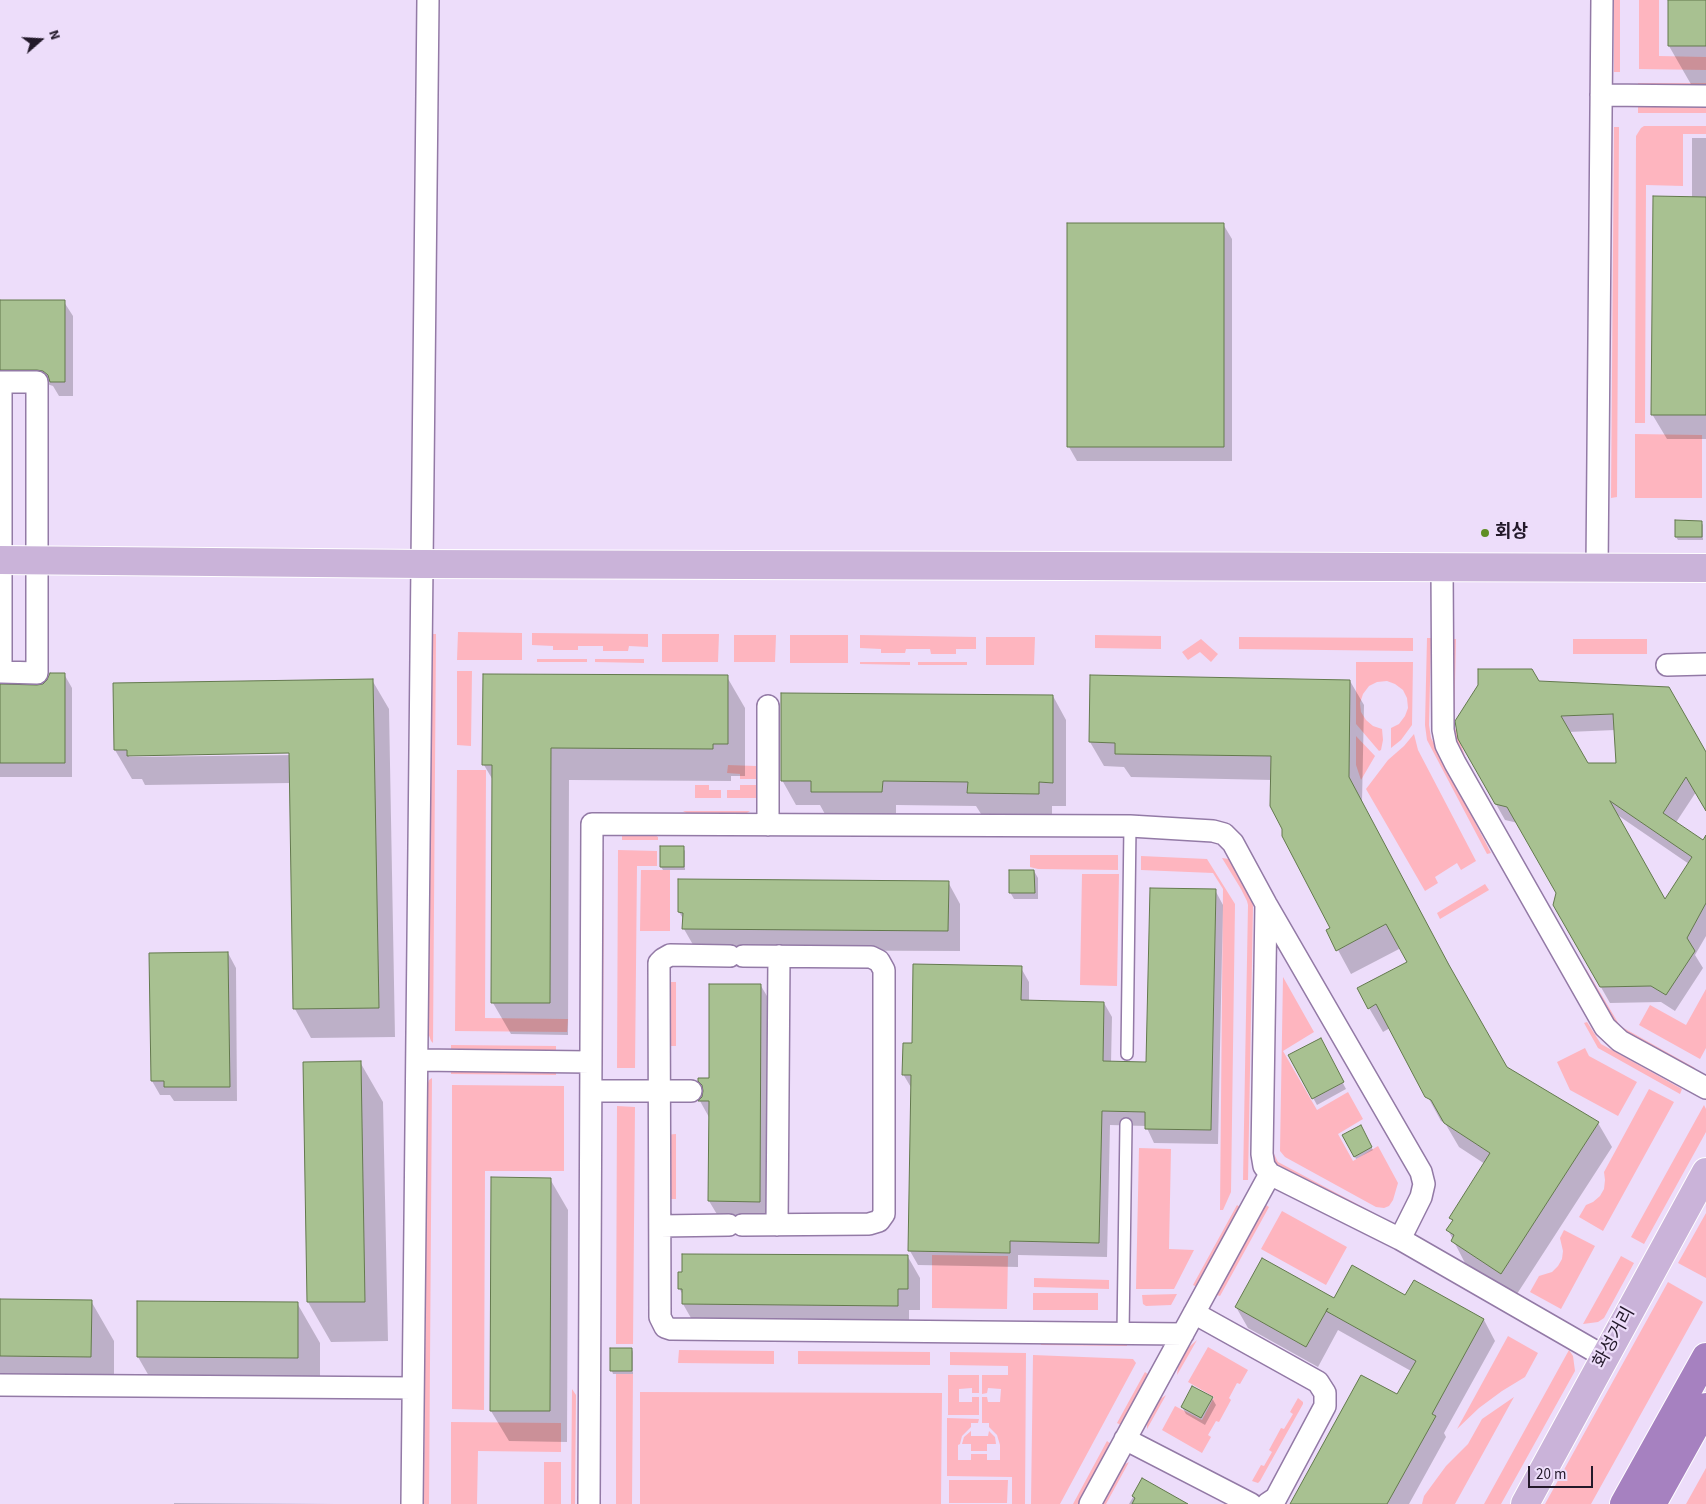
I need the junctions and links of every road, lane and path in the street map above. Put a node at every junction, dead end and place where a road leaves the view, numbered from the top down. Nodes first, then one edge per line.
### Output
1 (428, 0) edge
2 (1602, 0) edge
3 (1601, 94) junction
4 (1706, 96) edge
5 (37, 382) joint
6 (0, 560) edge
7 (422, 564) junction
8 (1442, 568) junction
9 (1597, 568) junction
10 (1706, 568) edge
11 (1706, 664) edge
12 (1667, 665) dead end
13 (768, 706) dead end
14 (768, 825) junction
15 (1130, 826) junction
16 (1266, 904) junction
17 (779, 956) junction
18 (1127, 1054) dead end
19 (417, 1060) junction
20 (590, 1062) junction
21 (1706, 1088) edge
22 (591, 1091) junction
23 (660, 1091) junction
24 (691, 1091) dead end
25 (1126, 1124) dead end
26 (1706, 1172) edge
27 (1270, 1174) junction
28 (777, 1225) junction
29 (660, 1226) junction
30 (1400, 1239) junction
31 (1194, 1313) junction
32 (1123, 1333) junction
33 (1183, 1334) junction
34 (1706, 1356) edge
35 (1605, 1357) junction
36 (0, 1384) edge
37 (413, 1388) junction
38 (1706, 1407) edge
39 (1125, 1439) junction
40 (412, 1504) edge
41 (589, 1504) edge
42 (1090, 1504) edge
43 (1251, 1504) edge
44 (1267, 1504) edge
45 (1525, 1504) edge
46 (1624, 1504) edge
47 (1652, 1504) edge

1 - 7 street
2 - 3 street
3 - 4 street
3 - 9 street
5 - 5 street
6 - 7 main road
7 - 8 main road
7 - 19 street
8 - 9 main road
8 - 21 street
9 - 10 main road
11 - 12 street
13 - 14 street
14 - 15 street
14 - 20 street
15 - 16 street
15 - 18 lane
16 - 27 street
16 - 30 street
17 - 23 street
17 - 28 street
17 - 28 street
19 - 20 street
19 - 37 street
20 - 22 street
22 - 23 street
22 - 41 street
23 - 24 street
23 - 29 street
25 - 32 lane
26 - 35 main road, 화성거리
27 - 30 street
27 - 31 street
28 - 29 street
29 - 32 street
30 - 35 street
31 - 33 street
31 - 44 street
32 - 33 street
33 - 39 street
34 - 46 highway
35 - 45 main road, 화성거리
36 - 37 street
37 - 40 street
38 - 47 highway
39 - 42 street
39 - 43 street

